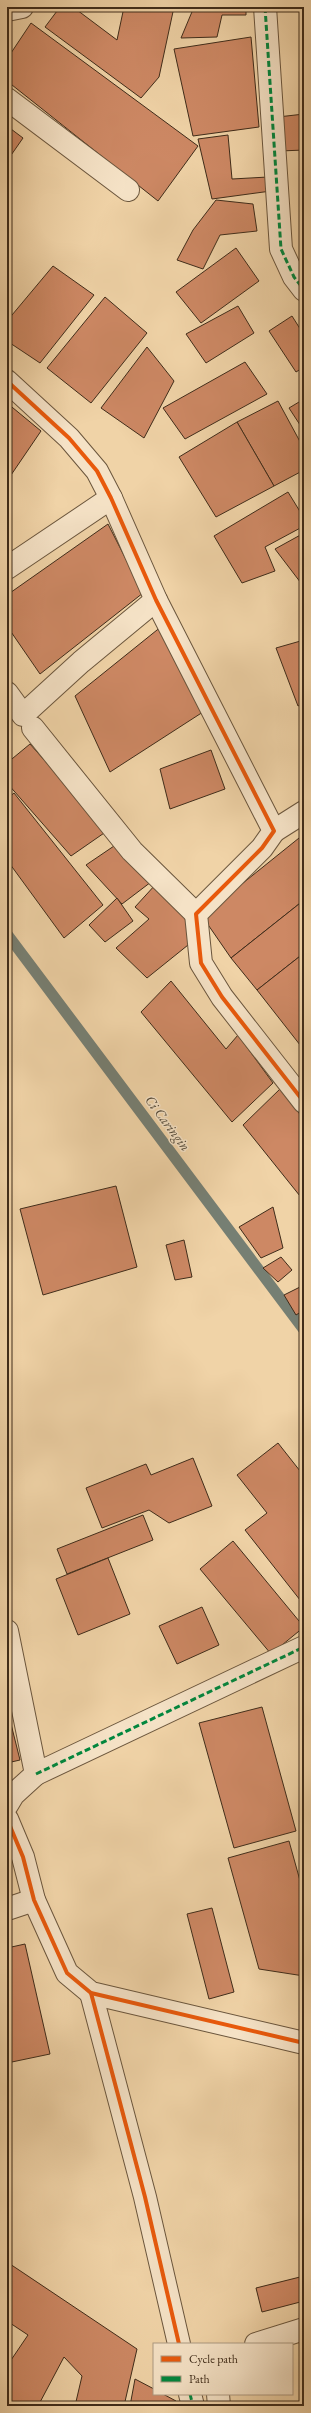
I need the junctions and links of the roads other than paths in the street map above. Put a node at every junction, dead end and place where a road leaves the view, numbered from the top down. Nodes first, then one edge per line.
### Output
1 (22, 7) edge
2 (265, 7) edge
3 (7, 10) edge
4 (7, 99) edge
5 (128, 190) dead end
6 (304, 290) edge
7 (7, 382) edge
8 (112, 498) junction
9 (7, 568) edge
10 (156, 600) junction
11 (7, 693) edge
12 (32, 728) dead end
13 (304, 812) edge
14 (274, 831) junction
15 (196, 914) junction
16 (304, 1100) edge
17 (7, 1631) edge
18 (304, 1647) edge
19 (36, 1774) junction
20 (7, 1805) edge
21 (7, 1819) edge
22 (34, 1900) junction
23 (7, 1909) edge
24 (90, 1993) junction
25 (304, 2044) edge
26 (304, 2329) edge
27 (179, 2343) edge
28 (259, 2343) edge
29 (190, 2395) edge
30 (218, 2395) edge
31 (193, 2406) edge
32 (219, 2406) edge

1 - 3 street
2 - 6 street
4 - 5 street
7 - 8 street
8 - 9 street
8 - 10 street
10 - 11 street
10 - 14 street
12 - 15 street
13 - 14 street
14 - 15 street
15 - 16 street
17 - 19 street
18 - 19 street
19 - 20 street
21 - 22 street
22 - 23 street
22 - 24 street
24 - 25 street
24 - 27 street
26 - 28 street
29 - 31 street
30 - 32 street

